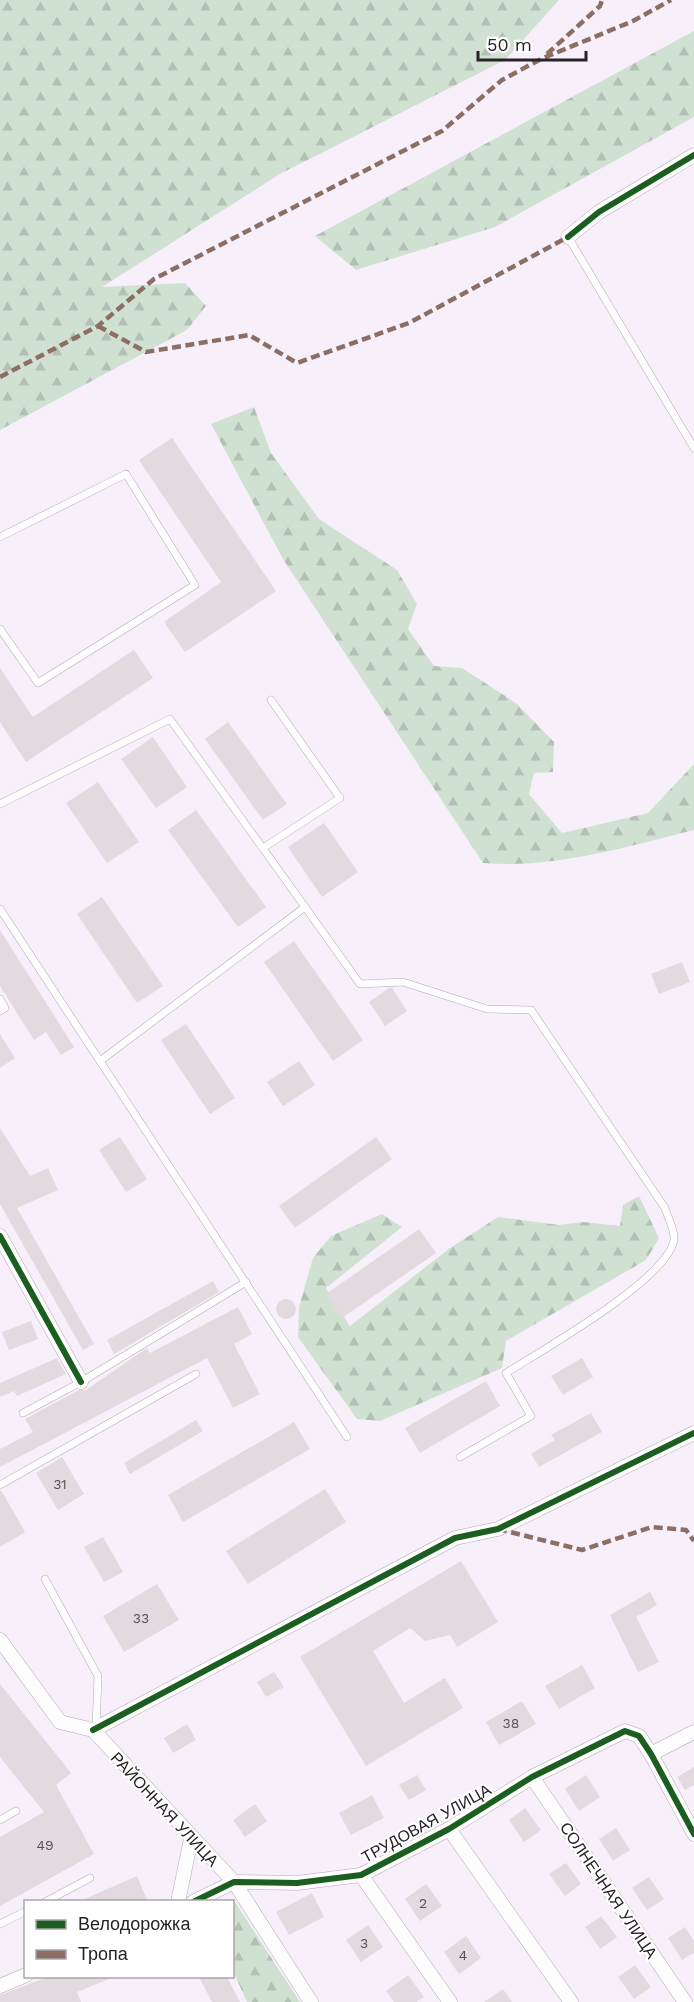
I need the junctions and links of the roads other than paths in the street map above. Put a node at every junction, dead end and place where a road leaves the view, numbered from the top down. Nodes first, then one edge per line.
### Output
1 (694, 155) edge
2 (568, 237) joint
3 (694, 448) edge
4 (0, 537) edge
5 (0, 629) edge
6 (271, 700) dead end
7 (0, 804) edge
8 (263, 848) junction
9 (304, 906) junction
10 (0, 909) edge
11 (0, 999) edge
12 (0, 1011) edge
13 (100, 1060) junction
14 (0, 1236) edge
15 (246, 1282) junction
16 (196, 1374) dead end
17 (81, 1382) junction
18 (23, 1413) dead end
19 (694, 1433) edge
20 (347, 1437) dead end
21 (460, 1456) dead end
22 (0, 1485) edge
23 (45, 1579) dead end
24 (0, 1640) edge
25 (95, 1729) junction
26 (694, 1732) edge
27 (651, 1754) junction
28 (532, 1777) junction
29 (16, 1811) dead end
30 (0, 1820) edge
31 (448, 1828) junction
32 (694, 1834) edge
33 (192, 1839) junction
34 (361, 1875) junction
35 (90, 1878) dead end
36 (234, 1882) junction
37 (49, 1900) edge
38 (177, 1900) edge
39 (197, 1900) edge
40 (24, 1912) edge
41 (0, 1924) edge
42 (24, 1976) edge
43 (0, 1986) edge
44 (310, 2002) edge
45 (450, 2002) edge
46 (571, 2002) edge
47 (685, 2002) edge

1 - 2 street
2 - 3 lane
4 - 5 lane
6 - 8 lane
7 - 8 lane
8 - 9 lane
9 - 13 lane
9 - 21 lane
10 - 13 lane
11 - 12 lane
13 - 15 lane
14 - 17 street
15 - 17 lane
15 - 20 lane
16 - 22 lane
17 - 18 lane
19 - 25 street
23 - 25 lane
24 - 25 street
25 - 33 street, РАЙОННАЯ УЛИЦА
26 - 27 street
27 - 28 street, ТРУДОВАЯ УЛИЦА
27 - 32 street
28 - 31 street, ТРУДОВАЯ УЛИЦА
28 - 47 street, СОЛНЕЧНАЯ УЛИЦА
29 - 30 lane
31 - 34 street, ТРУДОВАЯ УЛИЦА
31 - 46 street
33 - 36 street, РАЙОННАЯ УЛИЦА
33 - 38 street
34 - 36 street, ТРУДОВАЯ УЛИЦА
34 - 45 street
35 - 37 lane
36 - 39 street, ТРУДОВАЯ УЛИЦА
36 - 44 street, РАЙОННАЯ УЛИЦА
40 - 41 lane
42 - 43 street

